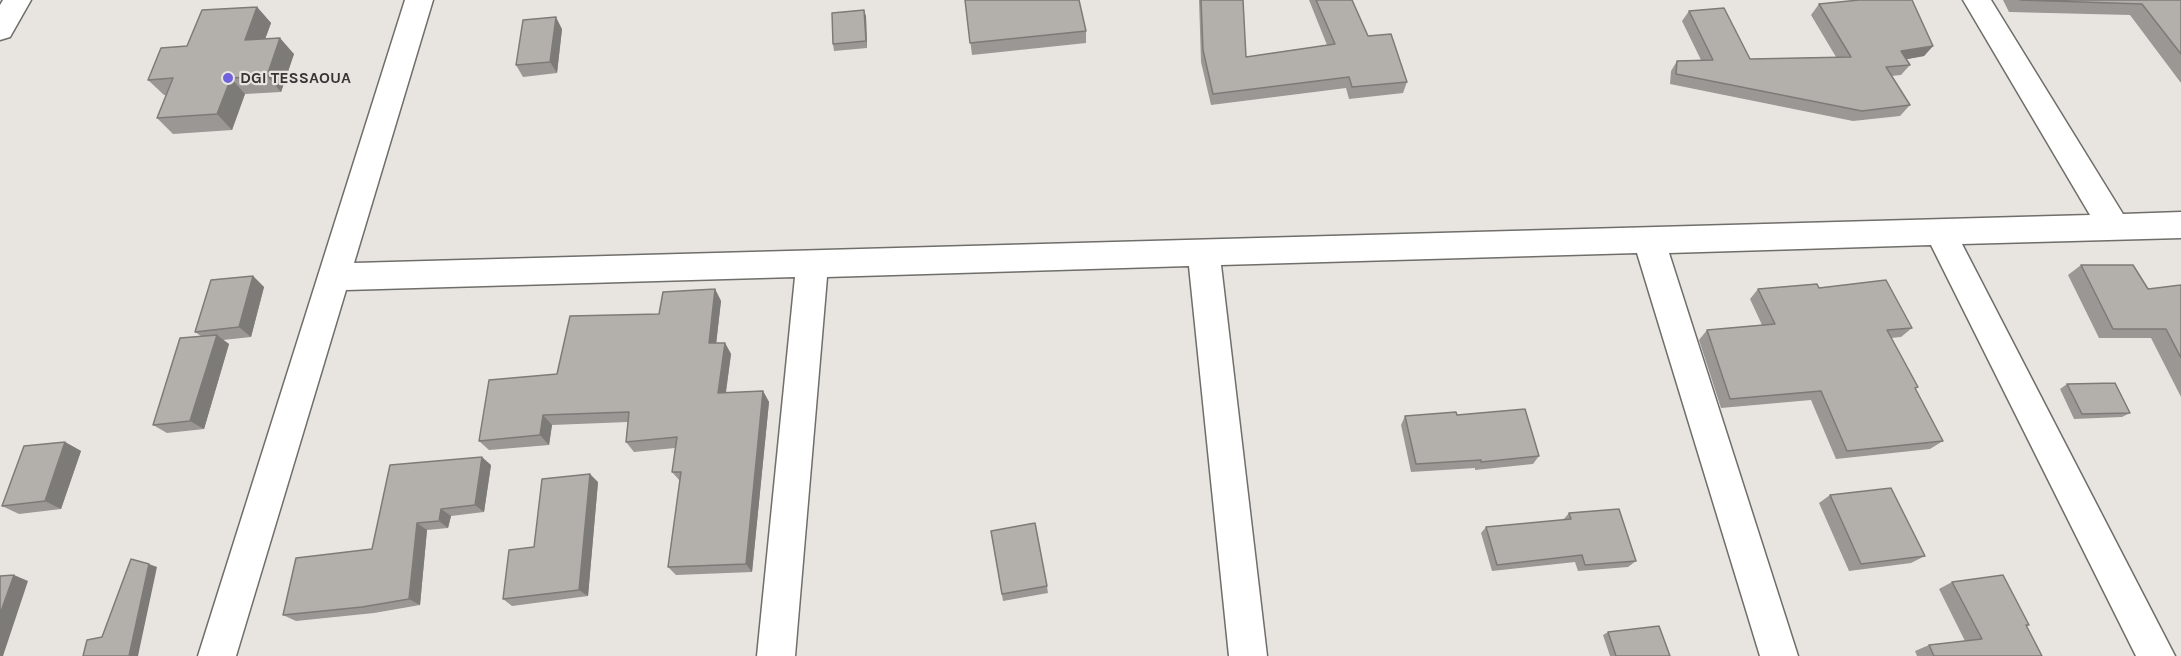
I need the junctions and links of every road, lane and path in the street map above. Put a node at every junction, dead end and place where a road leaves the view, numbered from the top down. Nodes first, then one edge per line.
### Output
1 (17, 0) edge
2 (419, 0) edge
3 (1977, 0) edge
4 (0, 30) edge
5 (2181, 225) edge
6 (2114, 227) junction
7 (1940, 232) junction
8 (1649, 240) junction
9 (1204, 253) junction
10 (812, 264) junction
11 (334, 277) junction
12 (217, 656) edge
13 (776, 656) edge
14 (1248, 656) edge
15 (1779, 656) edge
16 (2156, 656) edge

1 - 4 street
2 - 11 street
3 - 6 street
5 - 6 street
6 - 7 street
7 - 8 street
7 - 16 street
8 - 9 street
8 - 15 street
9 - 10 street
9 - 14 street
10 - 11 street
10 - 13 street
11 - 12 street

